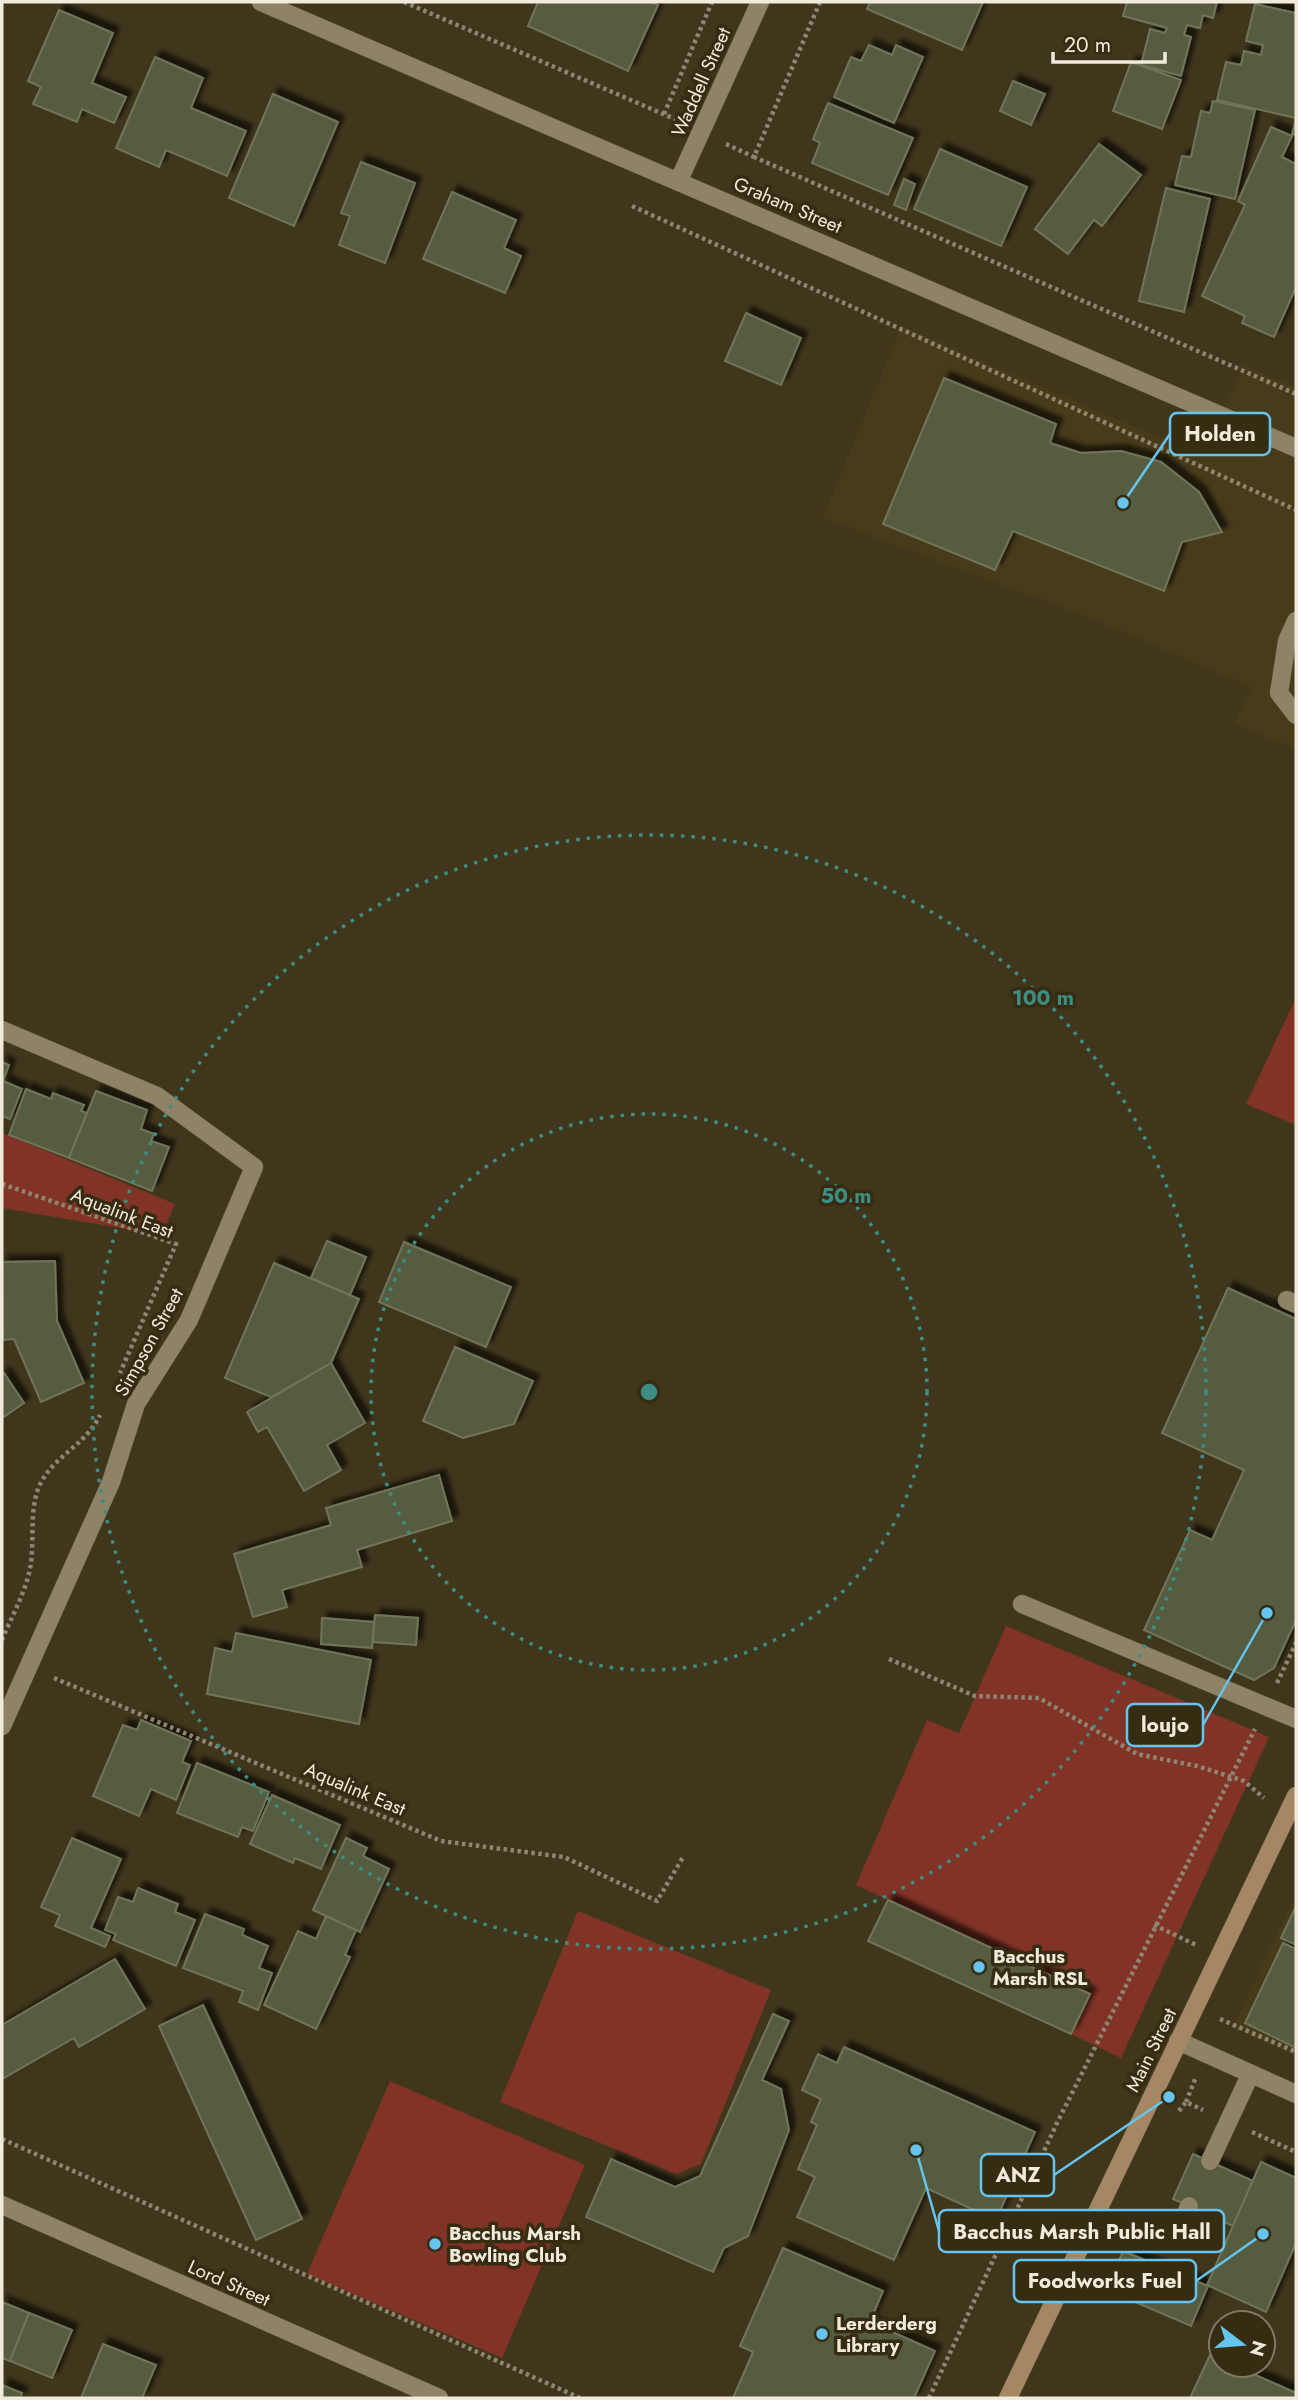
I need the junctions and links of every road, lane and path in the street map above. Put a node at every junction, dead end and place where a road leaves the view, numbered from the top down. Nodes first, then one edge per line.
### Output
1 (261, 2) edge
2 (404, 2) edge
3 (712, 2) edge
4 (760, 2) edge
5 (820, 2) edge
6 (664, 114) junction
7 (701, 132) junction
8 (754, 157) junction
9 (679, 180) junction
10 (632, 206) dead end
11 (1296, 394) edge
12 (1296, 448) edge
13 (1296, 510) edge
14 (1296, 621) edge
15 (1296, 715) edge
16 (2, 1030) edge
17 (2, 1184) edge
18 (116, 1381) dead end
19 (106, 1405) dead end
20 (1022, 1604) dead end
21 (2, 1640) edge
22 (1296, 1643) edge
23 (889, 1659) dead end
24 (27, 1667) junction
25 (1265, 1706) junction
26 (1296, 1719) edge
27 (2, 1726) edge
28 (1232, 1777) junction
29 (1296, 1796) edge
30 (1286, 1816) junction
31 (683, 1857) dead end
32 (1220, 2019) dead end
33 (1178, 2041) junction
34 (1296, 2052) edge
35 (1250, 2074) junction
36 (1296, 2094) edge
37 (2, 2139) edge
38 (1210, 2161) dead end
39 (2, 2205) edge
40 (1189, 2206) dead end
41 (1094, 2218) junction
42 (439, 2398) edge
43 (580, 2398) edge
44 (929, 2398) edge
45 (1008, 2398) edge

1 - 9 street, Graham Street
2 - 6 path
3 - 6 path
4 - 7 street, Waddell Street
5 - 8 path
6 - 7 path
7 - 8 path
7 - 9 street, Waddell Street
8 - 11 path
9 - 12 street, Graham Street
10 - 13 path
14 - 15 street
16 - 24 street, Simpson Street
17 - 18 path, Aqualink East
19 - 21 path
20 - 25 street
22 - 25 path
23 - 28 path
24 - 27 street, Simpson Street
24 - 31 path, Aqualink East
25 - 26 street
25 - 28 path
28 - 30 path
28 - 44 path
29 - 30 main road, Main Street
30 - 33 main road, Main Street
32 - 34 path
33 - 35 street
33 - 41 main road, Main Street
35 - 36 street
35 - 38 street
37 - 43 path
39 - 42 street, Lord Street
40 - 41 street
41 - 45 main road, Main Street

